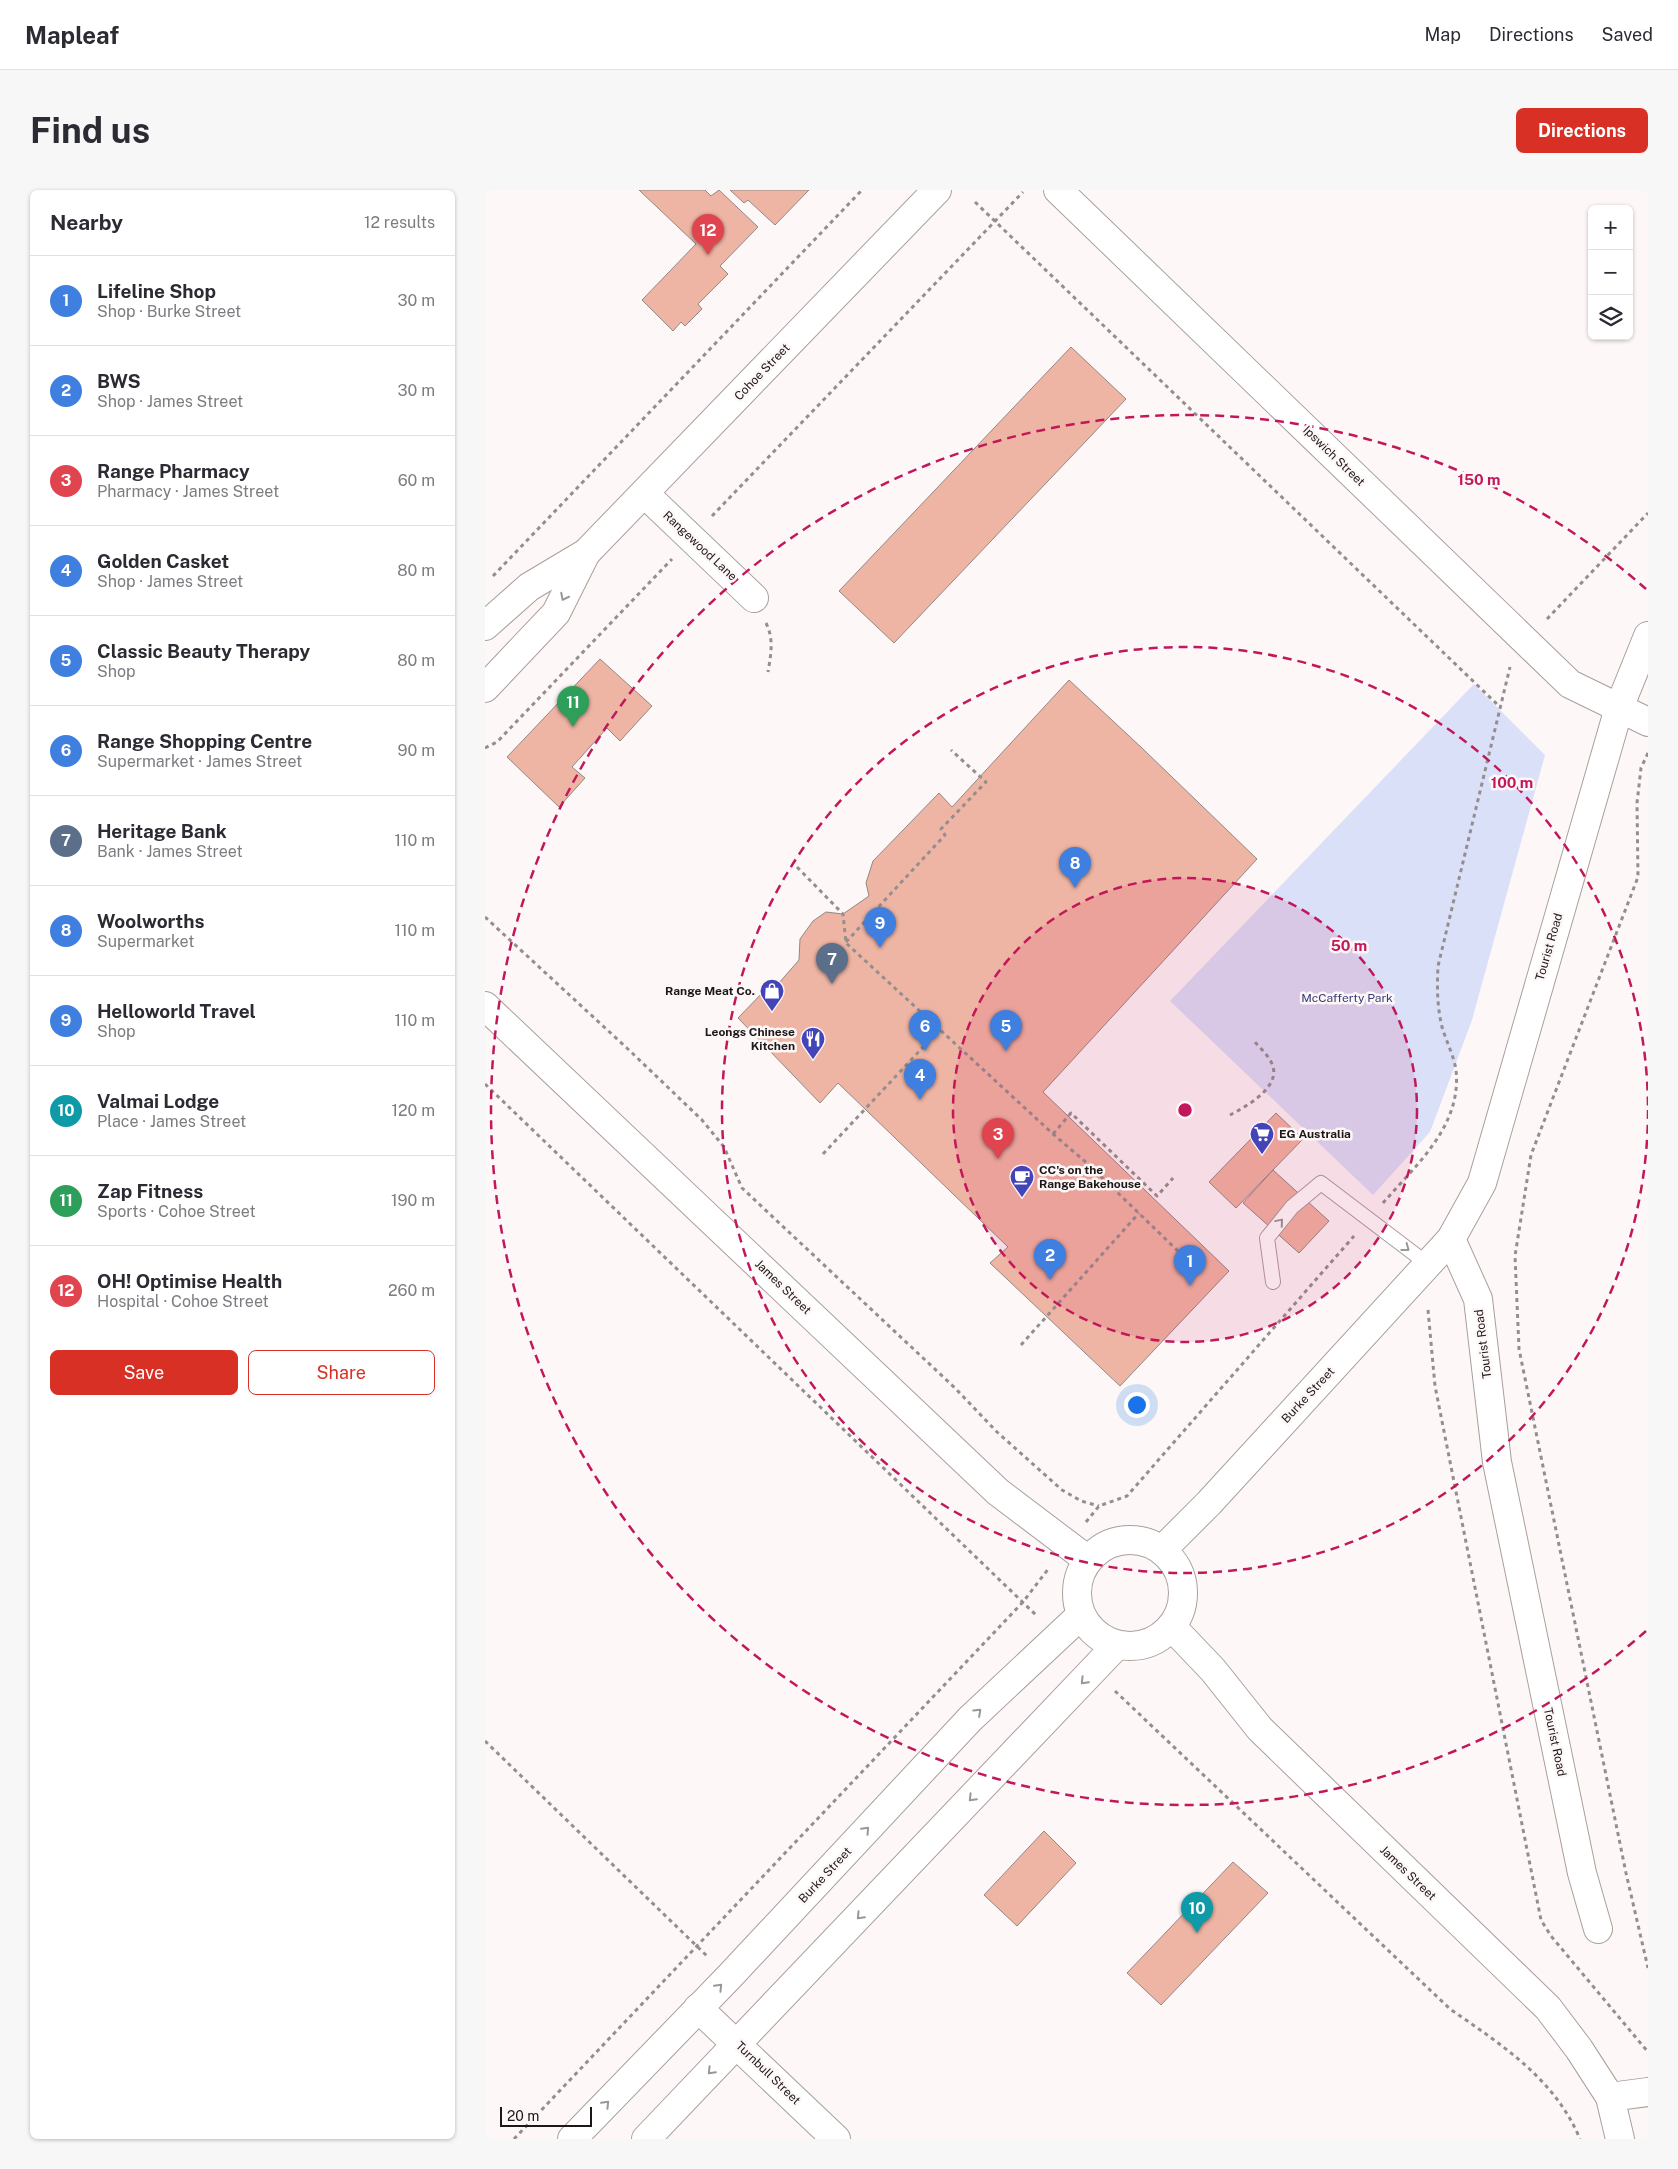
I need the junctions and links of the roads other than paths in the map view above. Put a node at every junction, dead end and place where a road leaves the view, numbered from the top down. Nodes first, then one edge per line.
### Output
1 (937, 190) edge
2 (1058, 190) edge
3 (645, 494) junction
4 (587, 554) junction
5 (754, 598) road end
6 (485, 626) edge
7 (1648, 636) edge
8 (485, 688) edge
9 (1619, 708) junction
10 (1648, 722) edge
11 (485, 1006) edge
12 (1451, 1239) junction
13 (1429, 1265) junction
14 (1273, 1282) dead end
15 (1162, 1550) junction
16 (1087, 1560) junction
17 (1081, 1614) junction
18 (1172, 1628) junction
19 (1117, 1645) junction
20 (1598, 1929) dead end
21 (698, 2008) junction
22 (737, 2044) junction
23 (1648, 2092) edge
24 (1610, 2097) junction
25 (572, 2139) edge
26 (646, 2139) edge
27 (836, 2139) edge
28 (1620, 2139) edge

1 - 3 main road, Cohoe Street
2 - 9 main road, Ipswich Street
3 - 4 main road, Cohoe Street
3 - 5 main road, Rangewood Lane
4 - 6 main road, Cohoe Street
4 -> 8 main road, Cohoe Street
7 - 9 main road, Tourist Road
9 - 10 main road, Ipswich Street
9 - 12 main road, Tourist Road
11 - 16 main road, James Street
12 - 13 main road, Burke Street
12 - 20 main road, Tourist Road
14 -> 13 lane
13 - 15 main road, Burke Street
15 - 16 main road
15 - 18 main road
16 - 17 main road
17 - 19 main road
21 -> 17 main road, Burke Street
18 - 19 main road
18 - 24 main road, James Street
19 -> 22 main road
21 - 22 main road, Turnbull Street
25 -> 21 main road, Burke Street
22 -> 26 main road
22 - 27 main road, Turnbull Street
23 - 24 main road
24 - 28 main road

